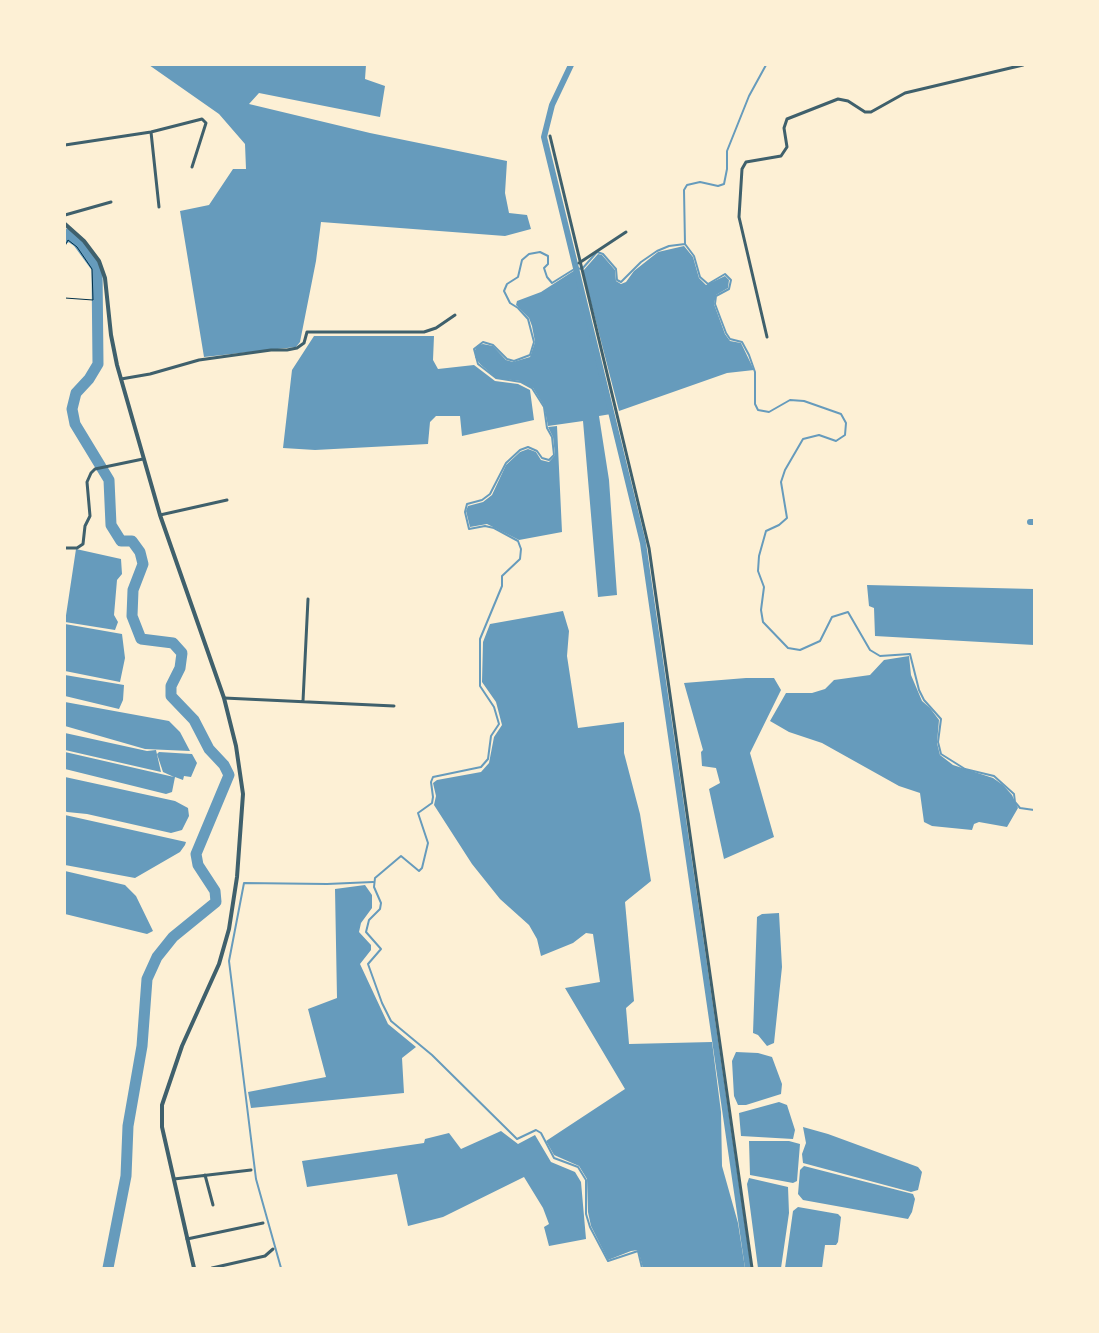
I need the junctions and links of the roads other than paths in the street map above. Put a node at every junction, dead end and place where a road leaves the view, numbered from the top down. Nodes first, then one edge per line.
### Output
1 (1023, 65) edge
2 (152, 132) junction
3 (550, 136) dead end
4 (65, 145) edge
5 (192, 167) dead end
6 (111, 202) dead end
7 (159, 207) dead end
8 (65, 216) edge
9 (65, 224) edge
10 (626, 232) dead end
11 (579, 263) junction
12 (455, 315) dead end
13 (767, 337) dead end
14 (121, 379) junction
15 (143, 459) junction
16 (227, 500) dead end
17 (160, 515) junction
18 (65, 548) edge
19 (308, 599) dead end
20 (224, 698) junction
21 (303, 701) junction
22 (394, 706) dead end
23 (251, 1170) dead end
24 (206, 1175) junction
25 (174, 1180) junction
26 (212, 1205) dead end
27 (263, 1223) dead end
28 (187, 1240) junction
29 (273, 1249) dead end
30 (194, 1268) edge
31 (212, 1268) edge
32 (752, 1268) edge

1 - 13 street
2 - 4 street
2 - 5 street
2 - 7 street
3 - 11 street
6 - 8 street
9 - 14 street
10 - 11 street
11 - 32 street
12 - 14 street
14 - 15 street
15 - 17 street
15 - 18 street
16 - 17 street
17 - 20 street
19 - 21 street
20 - 21 street
20 - 25 street
21 - 22 street
23 - 24 street
24 - 25 street
24 - 26 street
25 - 28 street
27 - 28 street
28 - 30 street
29 - 31 street

